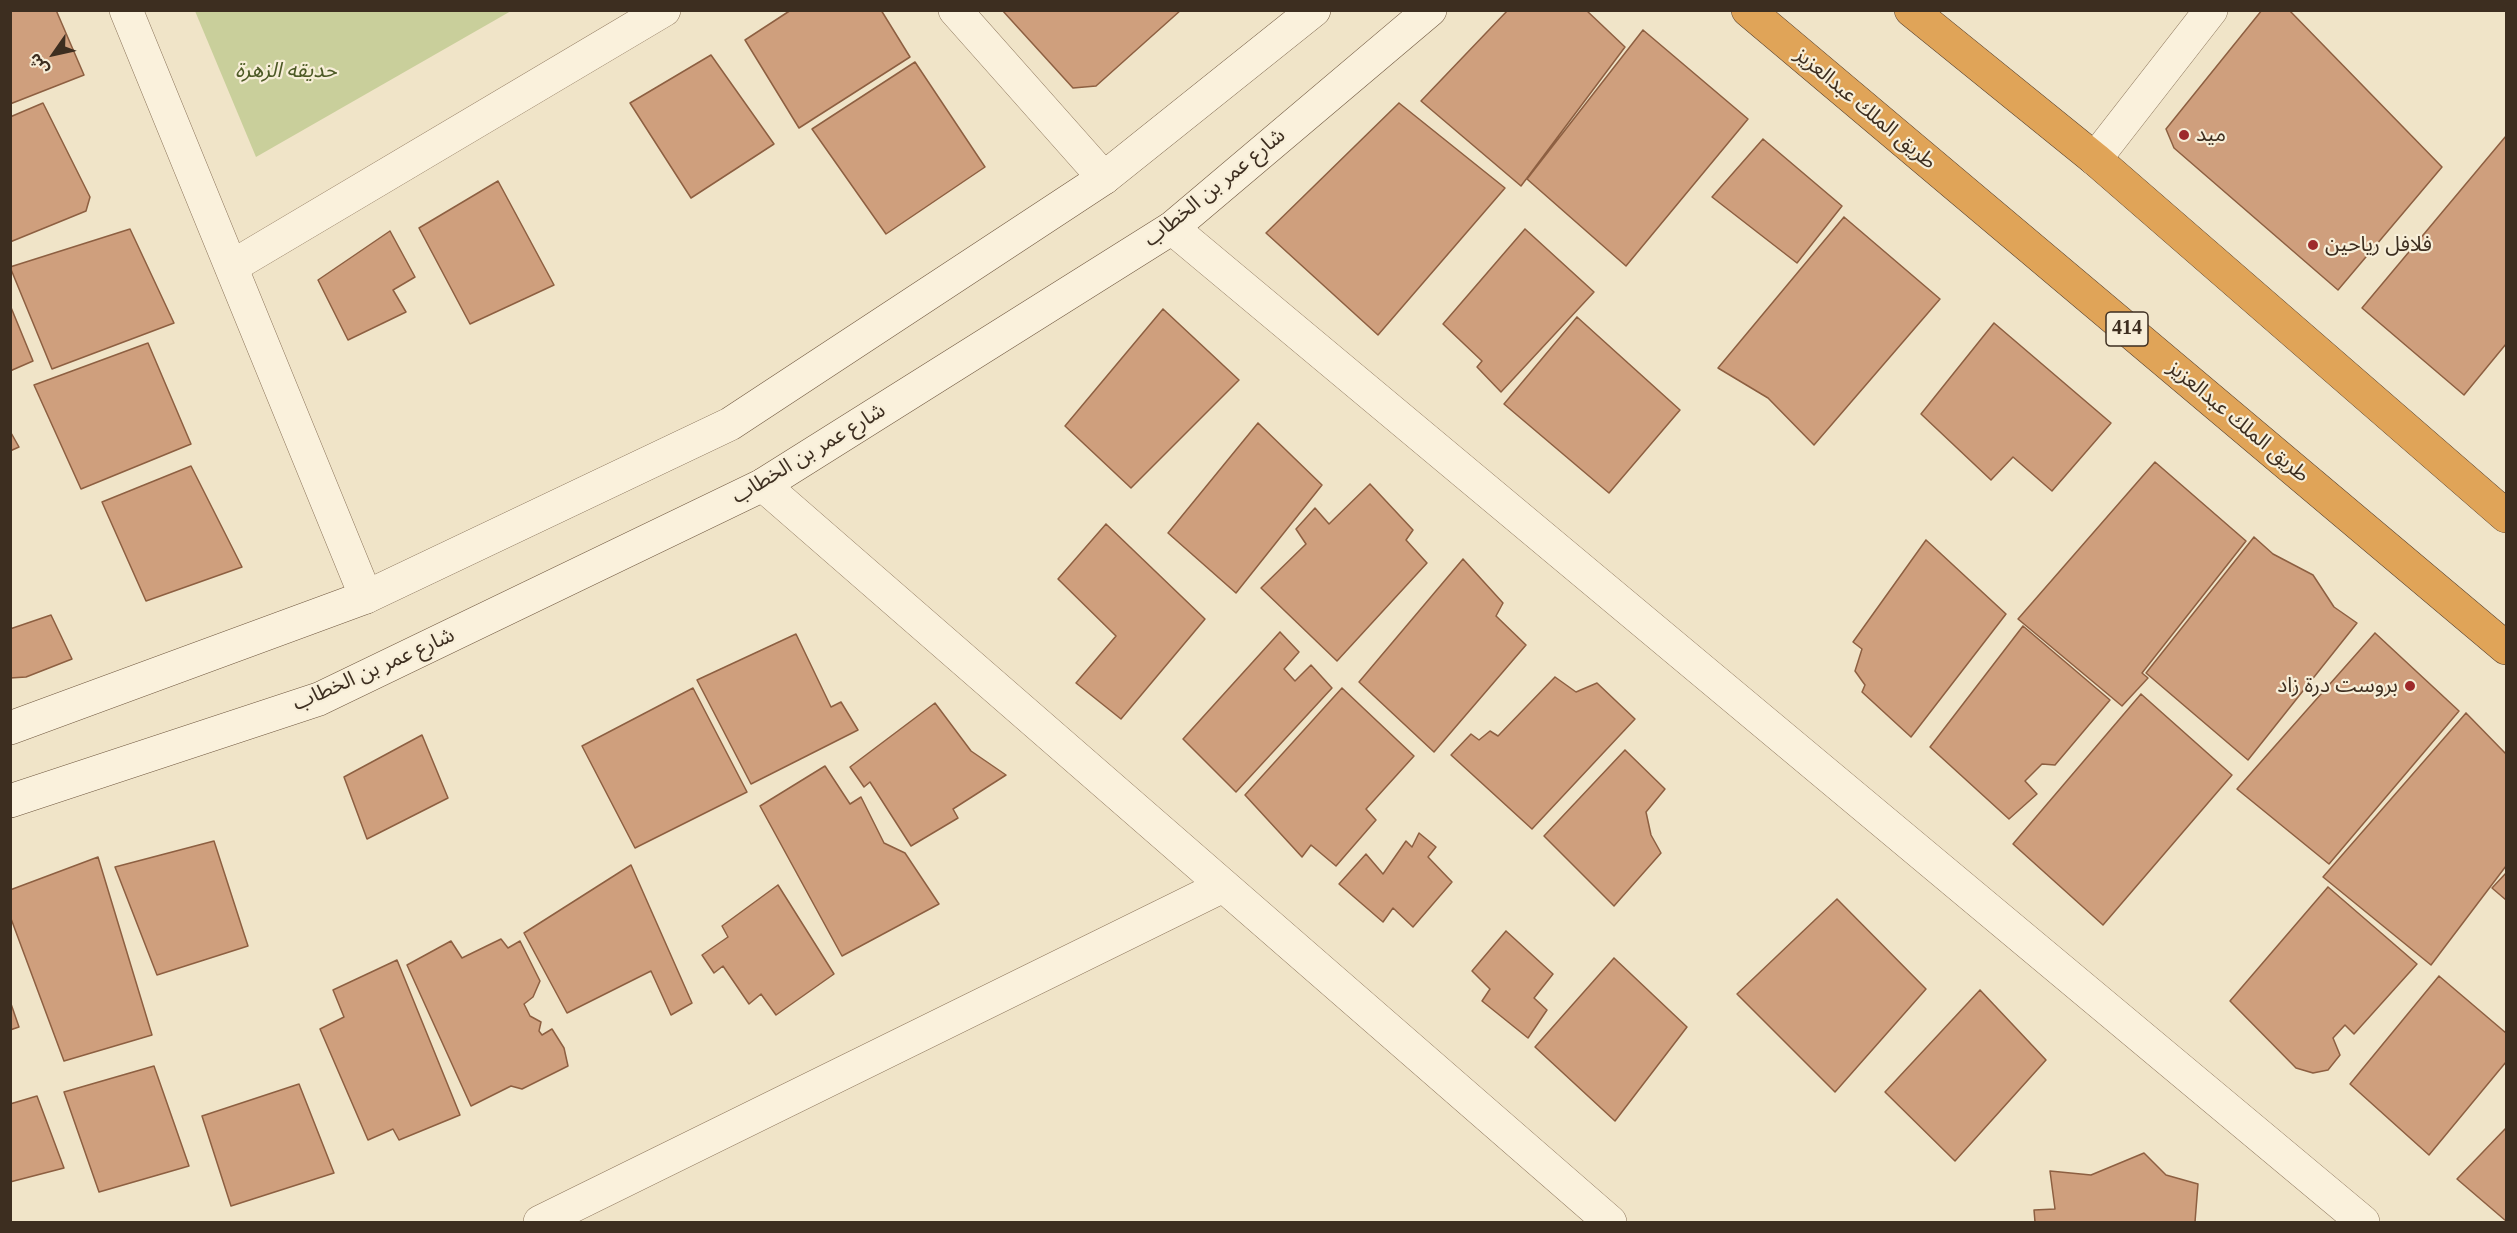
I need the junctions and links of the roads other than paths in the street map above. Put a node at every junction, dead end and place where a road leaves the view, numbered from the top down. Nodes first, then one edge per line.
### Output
1 (126, 10) edge
2 (664, 10) edge
3 (955, 10) edge
4 (1314, 10) edge
5 (1430, 10) edge
6 (1748, 10) edge
7 (1911, 10) edge
8 (2211, 10) edge
9 (2095, 159) junction
10 (1104, 178) junction
11 (1172, 228) junction
12 (231, 267) junction
13 (763, 485) junction
14 (2506, 516) edge
15 (366, 597) junction
16 (2506, 648) edge
17 (10, 728) edge
18 (10, 801) edge
19 (1223, 886) junction
20 (540, 1222) edge
21 (1610, 1222) edge
22 (2362, 1222) edge

1 - 12 street
2 - 12 street
3 - 10 street
4 - 10 street
5 - 11 street, شارع عمر بن الخطاب
6 - 16 highway, طريق الملك عبدالعزيز / 414
7 - 9 highway
8 - 9 street
9 - 14 highway
10 - 15 street
11 - 13 street, شارع عمر بن الخطاب
11 - 22 street
12 - 15 street
13 - 18 street, شارع عمر بن الخطاب
13 - 19 street
15 - 17 street
19 - 20 street
19 - 21 street

